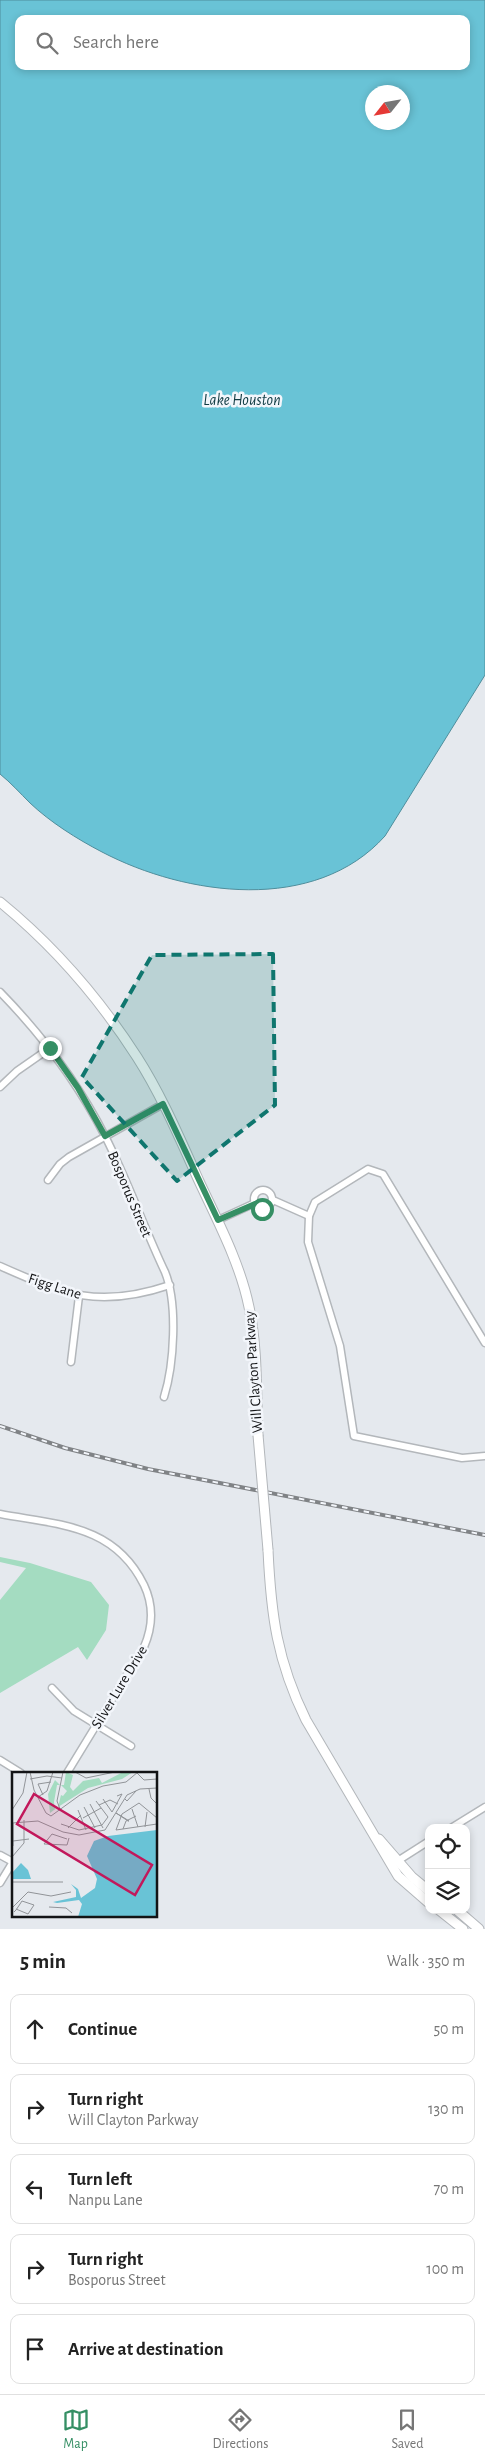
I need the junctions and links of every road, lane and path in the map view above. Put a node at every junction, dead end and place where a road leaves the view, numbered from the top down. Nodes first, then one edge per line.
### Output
1 (0, 902) edge
2 (0, 992) edge
3 (50, 1048) junction
4 (0, 1087) edge
5 (163, 1104) junction
6 (105, 1136) junction
7 (48, 1180) dead end
8 (273, 1200) junction
9 (255, 1204) junction
10 (309, 1216) junction
11 (218, 1220) junction
12 (0, 1266) edge
13 (170, 1285) junction
14 (79, 1296) junction
15 (485, 1343) edge
16 (71, 1362) dead end
17 (164, 1397) dead end
18 (485, 1456) edge
19 (0, 1514) edge
20 (52, 1688) dead end
21 (96, 1725) junction
22 (131, 1746) dead end
23 (0, 1760) edge
24 (19, 1772) edge
25 (68, 1772) edge
26 (485, 1807) edge
27 (457, 1824) edge
28 (425, 1844) edge
29 (0, 1855) edge
30 (12, 1861) edge
31 (12, 1863) edge
32 (395, 1863) junction
33 (0, 1883) edge
34 (425, 1888) edge
35 (425, 1900) edge
36 (444, 1914) edge
37 (462, 1914) edge
38 (463, 1929) edge
39 (479, 1929) edge

1 - 5 street, Will Clayton Parkway
2 - 3 street, Bosporus Street
3 - 4 street
3 - 6 street, Bosporus Street
5 - 6 street
5 - 11 street, Will Clayton Parkway
6 - 7 street
6 - 13 street, Bosporus Street
8 - 9 street
8 - 9 street
8 - 10 street
9 - 11 street
10 - 15 street
10 - 18 street
11 - 32 street, Will Clayton Parkway, bridge
12 - 14 street, Figg Lane
13 - 14 street, Figg Lane
13 - 17 street, Bosporus Street
14 - 16 street
19 - 21 street, Silver Lure Drive
20 - 21 street
21 - 22 street
21 - 25 street, Silver Lure Drive
23 - 24 street
26 - 27 street
28 - 32 street
29 - 30 street
31 - 33 street
32 - 34 street, Will Clayton Parkway
32 - 35 street, Will Clayton Parkway
36 - 38 street
37 - 39 street

